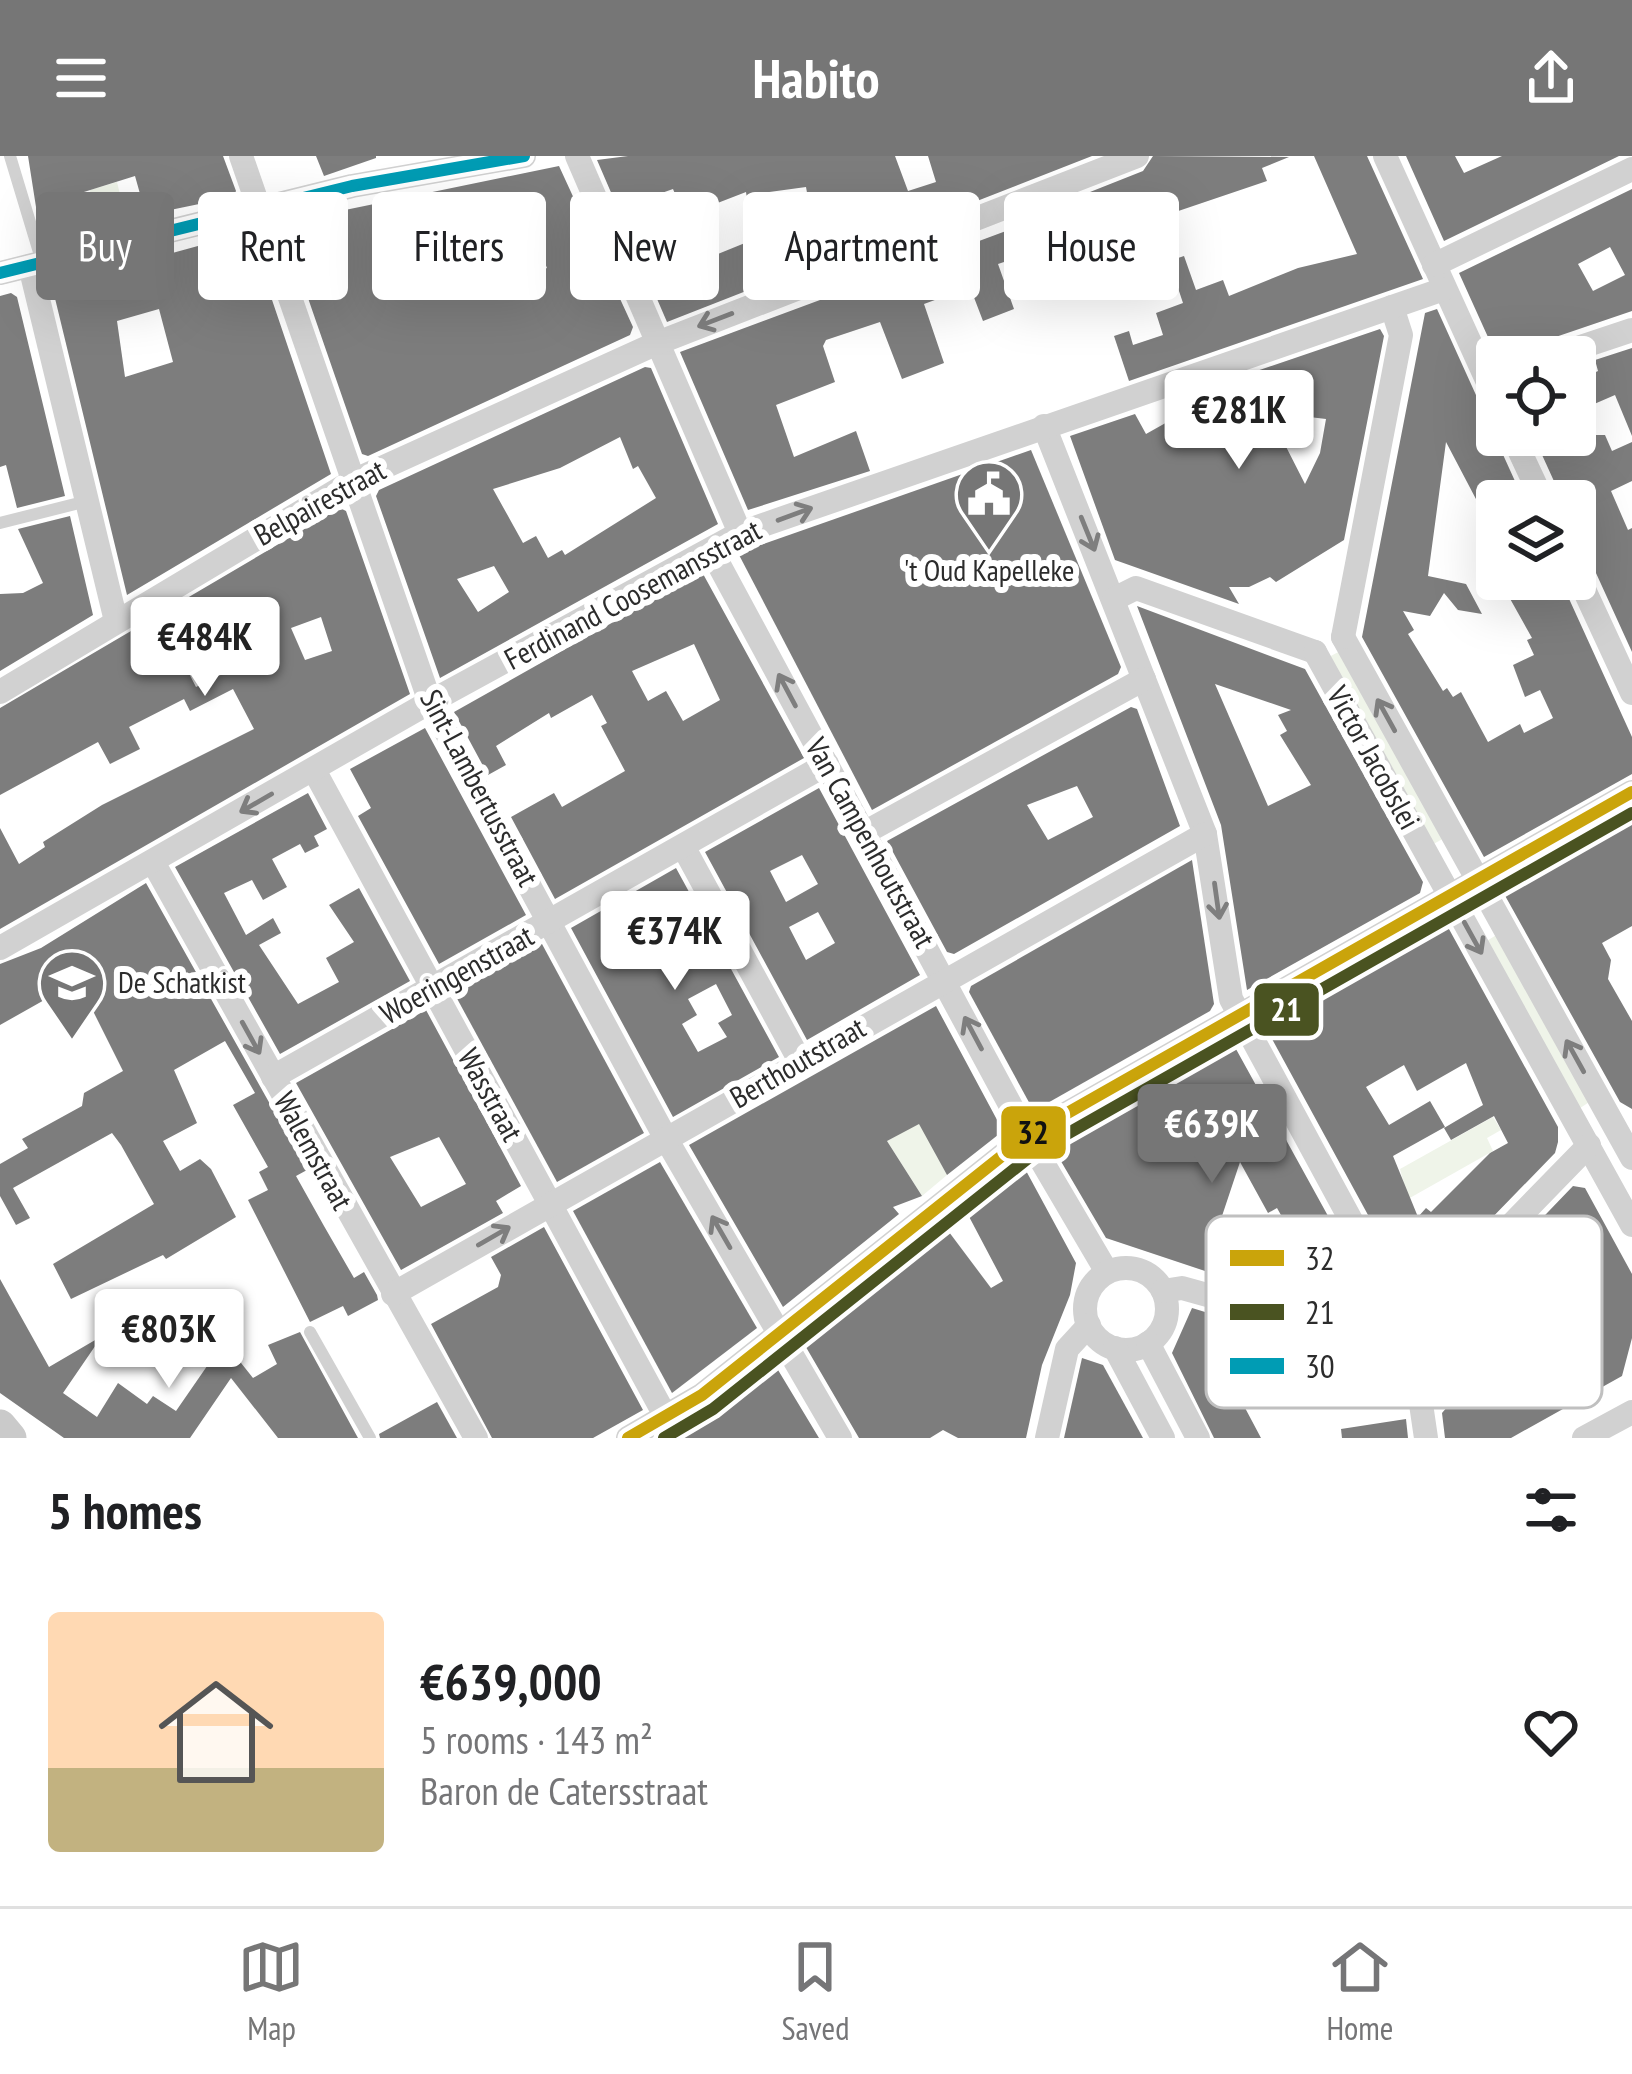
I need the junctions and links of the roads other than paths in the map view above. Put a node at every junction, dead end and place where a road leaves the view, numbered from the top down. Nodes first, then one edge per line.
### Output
1 (10, 156) edge
2 (241, 156) edge
3 (524, 156) edge
4 (577, 156) edge
5 (1138, 156) edge
6 (1385, 156) edge
7 (1632, 169) edge
8 (254, 192) edge
9 (338, 192) edge
10 (36, 264) joint
11 (0, 273) edge
12 (1439, 277) junction
13 (44, 300) edge
14 (291, 300) edge
15 (1392, 308) junction
16 (1632, 329) edge
17 (1596, 341) edge
18 (655, 344) junction
19 (1476, 352) edge
20 (1044, 426) junction
21 (351, 482) junction
22 (87, 501) junction
23 (0, 523) edge
24 (740, 533) junction
25 (711, 550) junction
26 (1114, 598) junction
27 (1589, 600) edge
28 (116, 621) junction
29 (1343, 637) junction
30 (1315, 652) junction
31 (1144, 679) junction
32 (0, 692) edge
33 (1632, 693) edge
34 (430, 702) junction
35 (827, 764) junction
36 (314, 770) junction
37 (1632, 792) edge
38 (864, 833) junction
39 (1205, 834) junction
40 (684, 848) junction
41 (153, 862) junction
42 (1476, 879) junction
43 (1449, 895) junction
44 (550, 923) junction
45 (0, 948) edge
46 (944, 979) junction
47 (431, 988) junction
48 (1238, 1013) junction
49 (801, 1063) junction
50 (273, 1077) junction
51 (1624, 1129) edge
52 (1028, 1136) junction
53 (665, 1137) junction
54 (1589, 1145) junction
55 (1632, 1158) edge
56 (550, 1204) junction
57 (1348, 1216) edge
58 (1520, 1216) edge
59 (1632, 1225) edge
60 (1107, 1272) junction
61 (1162, 1291) junction
62 (393, 1294) junction
63 (1206, 1295) edge
64 (1088, 1322) junction
65 (310, 1332) dead end
66 (780, 1333) junction
67 (1148, 1343) junction
68 (1115, 1348) junction
69 (1422, 1408) edge
70 (1632, 1412) edge
71 (667, 1419) junction
72 (0, 1426) edge
73 (10, 1438) edge
74 (370, 1438) edge
75 (476, 1438) edge
76 (628, 1438) edge
77 (840, 1438) edge
78 (1047, 1438) edge
79 (1162, 1438) edge
80 (1198, 1438) edge
81 (1426, 1438) edge
82 (1584, 1438) edge

1 - 10 lane
2 - 8 street, Sint-Lambertusstraat
3 - 9 street
4 - 18 street
5 -> 18 street, Belpairestraat
6 - 12 street
7 - 12 street, Ferdinand Coosemansstraat
10 - 11 street
12 - 15 street, Ferdinand Coosemansstraat
12 - 19 street
13 - 22 street
14 - 21 street, Sint-Lambertusstraat
15 - 20 street, Ferdinand Coosemansstraat
15 - 29 street
16 - 17 street
18 - 21 street, Belpairestraat
18 - 24 street
24 -> 20 street, Ferdinand Coosemansstraat
20 -> 26 street
21 - 28 street, Belpairestraat
21 - 34 street, Sint-Lambertusstraat
22 - 23 lane
22 - 28 street
24 - 25 street, Ferdinand Coosemansstraat
25 - 34 street, Ferdinand Coosemansstraat
35 -> 25 street, Van Campenhoutstraat
26 - 30 street
26 - 31 street
27 - 33 street
28 - 32 street, Belpairestraat
29 - 30 street, Victor Jacobslei
42 -> 29 street, Victor Jacobslei
30 - 43 street, Victor Jacobslei
31 - 38 street
31 - 39 street
34 - 36 street, Ferdinand Coosemansstraat
34 - 44 street, Sint-Lambertusstraat
35 - 38 street, Van Campenhoutstraat
35 - 40 street, Woeringenstraat
36 -> 41 street, Ferdinand Coosemansstraat
36 - 47 street, Wasstraat
37 - 42 street
38 - 46 street, Van Campenhoutstraat
39 - 46 street, Berthoutstraat
39 -> 48 street
40 - 44 street, Woeringenstraat
40 - 49 street
41 - 45 street, Ferdinand Coosemansstraat
41 -> 50 street, Walemstraat
42 - 43 street
51 -> 42 street, Victor Jacobslei
43 - 48 street
43 -> 54 street, Victor Jacobslei
44 - 47 street, Woeringenstraat
44 - 53 street, Sint-Lambertusstraat
46 - 49 street, Berthoutstraat
52 -> 46 street, Van Campenhoutstraat
47 - 50 street, Woeringenstraat
47 - 56 street, Wasstraat
48 - 52 street
48 - 57 street
49 - 53 street, Berthoutstraat
50 - 62 street, Walemstraat
51 - 55 street, Victor Jacobslei
52 - 60 street, Van Campenhoutstraat
52 - 66 street
53 - 56 street, Berthoutstraat
66 -> 53 street, Sint-Lambertusstraat
54 - 58 street
54 - 59 street, Victor Jacobslei
62 -> 56 street, Berthoutstraat
56 - 71 street, Wasstraat
60 - 61 street
60 - 64 street
61 - 63 street
61 - 67 street
62 - 75 street, Walemstraat
64 - 68 street
64 - 78 street
65 - 74 lane
66 - 71 street
66 - 77 street, Sint-Lambertusstraat
67 - 68 street
67 - 80 street
68 - 79 street
69 - 81 street
70 - 82 street
71 - 76 street
72 - 73 main road

